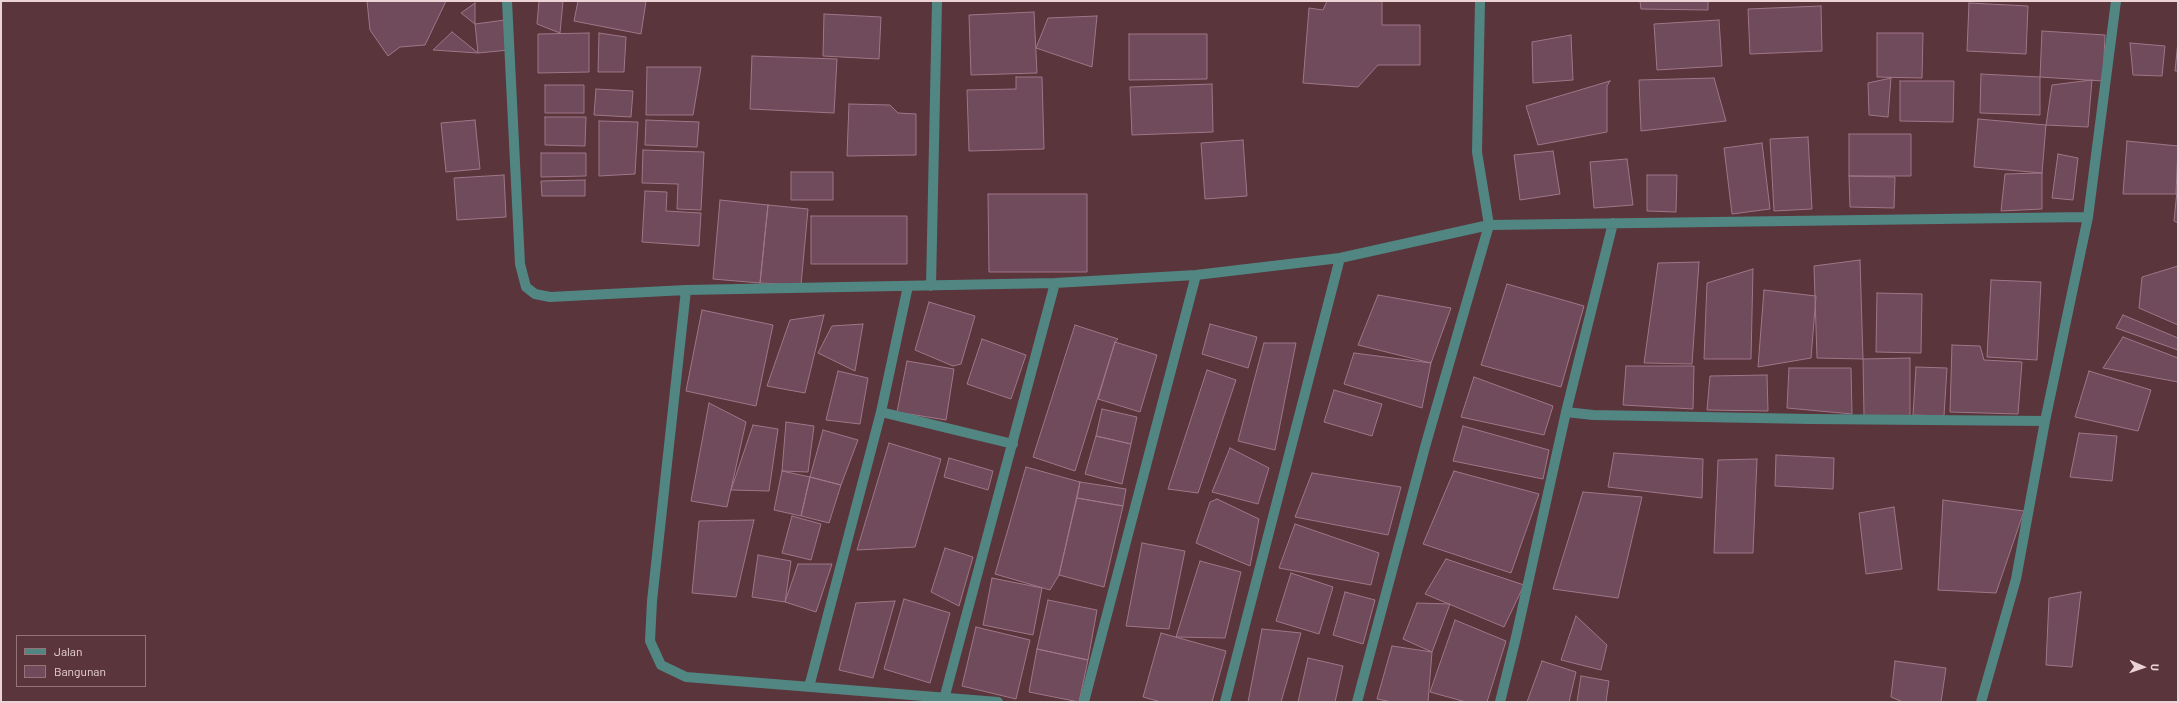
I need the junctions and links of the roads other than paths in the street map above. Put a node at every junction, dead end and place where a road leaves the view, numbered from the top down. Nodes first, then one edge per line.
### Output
1 (507, 1) edge
2 (937, 1) edge
3 (1480, 1) edge
4 (2116, 1) edge
5 (2088, 217) junction
6 (1613, 223) junction
7 (1489, 225) junction
8 (1340, 258) junction
9 (1196, 275) junction
10 (1055, 283) junction
11 (908, 286) junction
12 (931, 286) junction
13 (686, 290) junction
14 (881, 412) junction
15 (1566, 412) junction
16 (2045, 421) junction
17 (1013, 444) junction
18 (809, 687) junction
19 (944, 699) junction
20 (998, 702) edge
21 (1084, 702) edge
22 (1225, 702) edge
23 (1356, 702) edge
24 (1500, 702) edge
25 (1982, 702) edge

1 - 13 street
2 - 12 street
3 - 7 street
4 - 5 street
5 - 6 street
5 - 16 street
6 - 7 street
6 - 15 street
7 - 8 street
7 - 23 street
8 - 9 street
8 - 22 street
9 - 10 street
9 - 21 street
10 - 12 street
10 - 17 street
11 - 12 street
11 - 13 street
11 - 14 street
13 - 18 street
14 - 17 street
14 - 18 street
15 - 16 street
15 - 24 street
16 - 25 street
17 - 19 street
18 - 19 street
19 - 20 street

